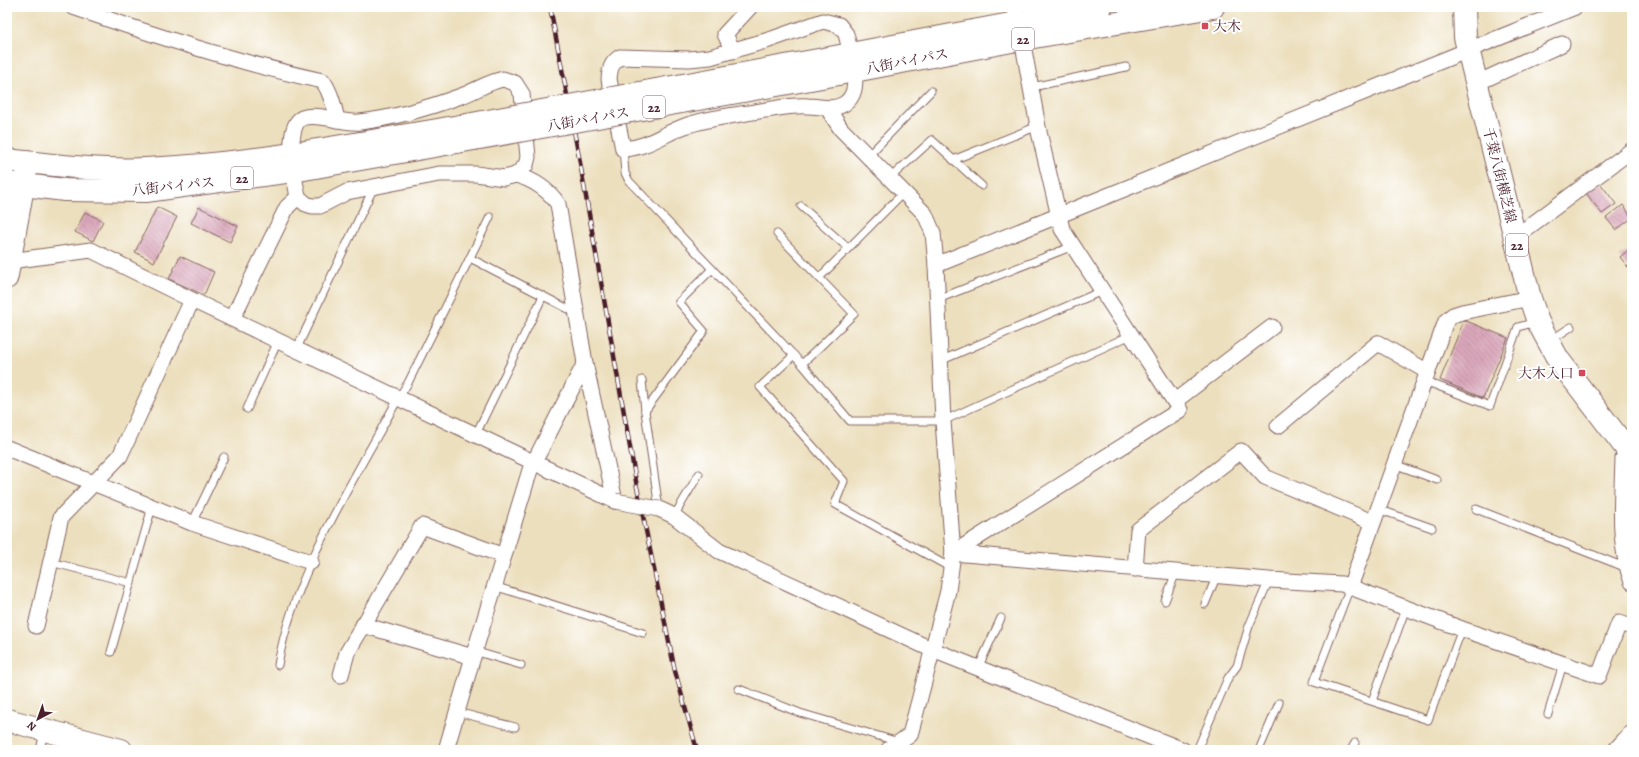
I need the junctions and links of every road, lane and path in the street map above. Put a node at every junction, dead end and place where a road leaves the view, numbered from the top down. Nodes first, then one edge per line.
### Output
1 (73, 7) edge
2 (750, 7) edge
3 (1101, 7) edge
4 (1213, 7) edge
5 (1464, 7) edge
6 (1575, 7) edge
7 (1018, 23) edge
8 (1562, 44) dead end
9 (1468, 50) junction
10 (733, 51) junction
11 (853, 63) junction
12 (1126, 67) dead end
13 (1477, 83) junction
14 (1032, 87) junction
15 (931, 91) dead end
16 (828, 109) junction
17 (337, 120) junction
18 (1038, 126) junction
19 (623, 149) junction
20 (1632, 150) edge
21 (868, 156) junction
22 (953, 160) junction
23 (17, 161) edge
24 (292, 163) junction
25 (516, 175) junction
26 (890, 178) junction
27 (15, 184) edge
28 (374, 186) junction
29 (982, 186) dead end
30 (904, 192) junction
31 (298, 197) junction
32 (801, 206) dead end
33 (1058, 216) junction
34 (490, 217) dead end
35 (777, 234) dead end
36 (1515, 237) junction
37 (1073, 246) junction
38 (848, 248) junction
39 (470, 258) junction
40 (936, 265) junction
41 (8, 269) edge
42 (712, 269) junction
43 (820, 277) junction
44 (1102, 290) junction
45 (543, 296) junction
46 (1530, 298) junction
47 (938, 299) junction
48 (192, 300) junction
49 (576, 313) junction
50 (232, 319) junction
51 (1538, 322) junction
52 (1272, 327) dead end
53 (1571, 327) dead end
54 (1131, 335) junction
55 (278, 341) junction
56 (1547, 342) junction
57 (296, 350) junction
58 (794, 355) junction
59 (940, 361) junction
60 (585, 363) junction
61 (802, 364) junction
62 (1429, 377) junction
63 (642, 380) dead end
64 (399, 397) junction
65 (1175, 401) junction
66 (247, 409) dead end
67 (645, 411) junction
68 (943, 421) junction
69 (1278, 426) dead end
70 (476, 434) junction
71 (7, 448) edge
72 (1631, 452) edge
73 (224, 457) dead end
74 (535, 463) junction
75 (1394, 463) junction
76 (699, 474) dead end
77 (1437, 480) dead end
78 (95, 484) junction
79 (615, 501) junction
80 (152, 507) junction
81 (659, 509) junction
82 (1476, 509) dead end
83 (1375, 515) junction
84 (674, 516) junction
85 (192, 523) junction
86 (1432, 528) dead end
87 (504, 556) junction
88 (952, 561) junction
89 (51, 562) junction
90 (311, 562) junction
91 (1627, 568) junction
92 (1135, 569) junction
93 (1176, 572) junction
94 (1217, 575) junction
95 (1269, 580) junction
96 (1632, 582) edge
97 (130, 583) junction
98 (494, 586) junction
99 (1350, 587) junction
100 (1165, 601) dead end
101 (1204, 604) dead end
102 (1406, 608) junction
103 (1001, 618) dead end
104 (363, 625) junction
105 (36, 626) dead end
106 (1632, 627) edge
107 (1462, 629) junction
108 (643, 633) dead end
109 (933, 650) junction
110 (111, 652) dead end
111 (474, 654) junction
112 (278, 664) dead end
113 (1563, 664) junction
114 (521, 665) dead end
115 (978, 668) junction
116 (341, 675) dead end
117 (739, 689) dead end
118 (1372, 701) junction
119 (1279, 703) dead end
120 (457, 712) junction
121 (1548, 714) dead end
122 (7, 720) edge
123 (515, 727) dead end
124 (1632, 737) edge
125 (42, 740) edge
126 (1355, 743) dead end
127 (894, 746) edge
128 (107, 748) edge
129 (446, 750) edge
130 (1183, 750) edge
131 (1197, 750) edge
132 (1258, 750) edge
133 (1351, 750) edge
134 (1620, 750) edge

1 - 17 street
2 - 10 street
3 - 7 main road, 八街バイパス / 22
4 - 7 main road, 八街バイパス / 22
5 - 9 main road, 千葉八街横芝線 / 22
6 - 9 street
7 - 11 main road, 八街バイパス / 22
7 - 14 street
8 - 13 street
9 - 13 main road, 千葉八街横芝線 / 22
9 - 33 street
10 - 11 street
10 - 19 street
11 - 16 street
11 - 24 main road, 八街バイパス / 22, bridge
12 - 14 lane
13 - 36 main road, 千葉八街横芝線 / 22
14 - 18 street
15 - 21 lane
16 - 19 street
16 - 21 street
17 - 24 street
17 - 25 street
18 - 22 lane
18 - 33 street
19 - 42 lane
20 - 36 street
21 - 26 street
22 - 26 lane
22 - 29 lane
23 - 24 main road, 八街バイパス / 22
23 - 27 street
24 - 27 main road, 八街バイパス / 22
24 - 31 street
25 - 28 street
25 - 49 street
26 - 30 street
27 - 41 street
28 - 31 street
28 - 57 lane
30 - 38 lane
30 - 40 street
31 - 50 street
32 - 38 lane
33 - 37 street
33 - 40 street
34 - 39 lane
35 - 43 lane
36 - 46 main road, 千葉八街横芝線 / 22
37 - 44 street
37 - 47 lane
38 - 43 lane
39 - 45 lane
39 - 64 lane
40 - 47 street
41 - 48 street
42 - 58 lane
42 - 67 lane
43 - 61 lane
44 - 54 street
44 - 59 lane
45 - 49 lane
45 - 70 lane
46 - 51 main road, 千葉八街横芝線 / 22
46 - 62 street
47 - 59 street
48 - 50 street
48 - 78 street
49 - 60 street
50 - 55 street
51 - 56 main road, 千葉八街横芝線 / 22
51 - 62 lane
52 - 65 street
53 - 56 lane
54 - 65 street
54 - 68 lane
55 - 57 street
55 - 66 lane
56 - 72 main road, 千葉八街横芝線 / 22
57 - 64 street
58 - 61 lane
58 - 88 lane
59 - 68 street
60 - 74 street
60 - 79 street
61 - 68 lane
62 - 69 street
62 - 75 street
63 - 67 lane
64 - 70 street
64 - 90 lane
65 - 88 street
67 - 81 lane
68 - 88 street
70 - 74 street
71 - 78 street
72 - 91 street
73 - 85 lane
74 - 79 street
74 - 87 street
75 - 77 lane
75 - 83 street
76 - 84 lane
78 - 80 street
78 - 89 street
79 - 81 street, bridge
80 - 85 street
80 - 97 lane
81 - 84 street
82 - 91 lane
83 - 86 lane
83 - 92 street
83 - 99 street
84 - 109 street
85 - 90 street
87 - 98 street
87 - 104 street
88 - 92 street
88 - 109 street
89 - 97 lane
89 - 105 street
90 - 112 lane
91 - 96 street
92 - 93 street
93 - 94 street
93 - 100 lane
94 - 95 street
94 - 101 lane
95 - 99 street
95 - 131 lane
97 - 110 lane
98 - 108 lane
98 - 111 street
99 - 102 street
99 - 118 lane
102 - 107 street
102 - 118 lane
103 - 115 lane
104 - 111 street
104 - 116 street
106 - 113 street
107 - 113 street
107 - 118 lane
109 - 115 street
109 - 127 street
111 - 114 lane
111 - 120 street
113 - 121 lane
115 - 130 street
117 - 127 lane
119 - 132 lane
120 - 123 lane
120 - 129 street
122 - 125 main road
124 - 134 main road
125 - 128 main road
126 - 133 lane

